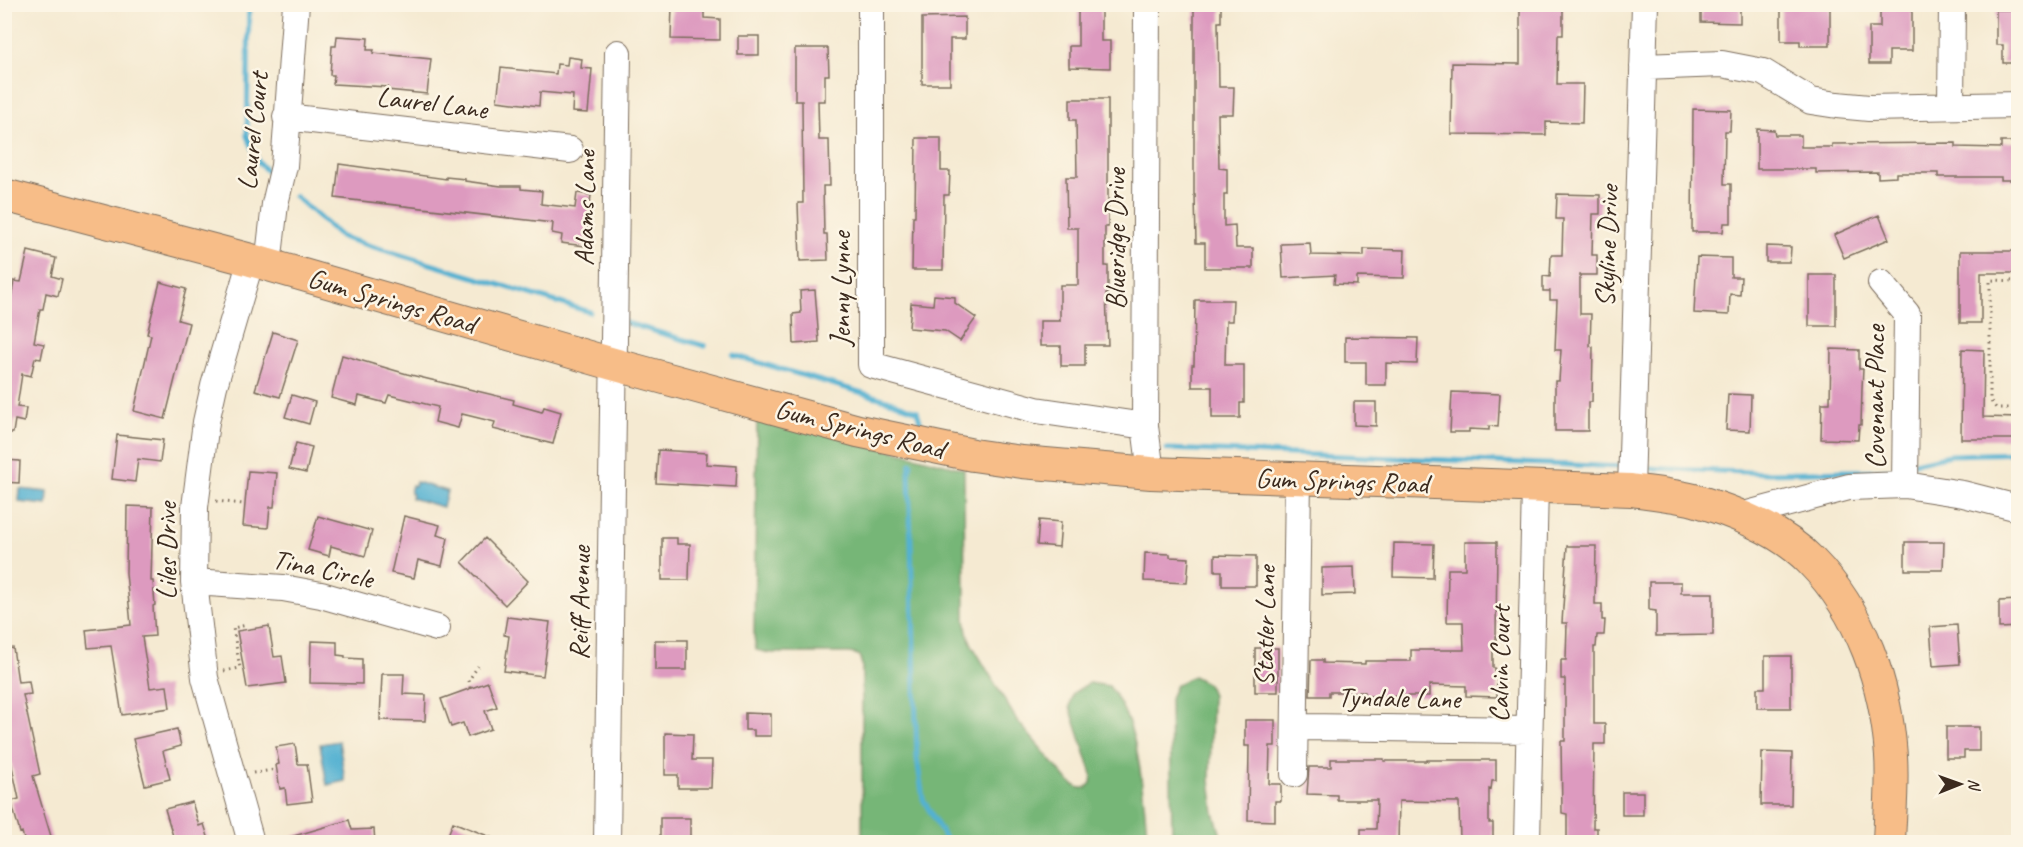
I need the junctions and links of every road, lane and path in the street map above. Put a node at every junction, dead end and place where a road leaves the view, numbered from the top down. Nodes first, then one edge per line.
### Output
1 (296, 4) edge
2 (871, 4) edge
3 (1147, 4) edge
4 (1646, 4) edge
5 (1952, 4) edge
6 (618, 53) dead end
7 (1643, 67) junction
8 (1951, 105) junction
9 (2019, 105) edge
10 (286, 117) junction
11 (570, 150) dead end
12 (4, 195) edge
13 (260, 262) junction
14 (19, 280) dead end
15 (2019, 280) edge
16 (1881, 283) dead end
17 (9, 292) dead end
18 (613, 364) junction
19 (2019, 408) edge
20 (1145, 426) junction
21 (1150, 473) junction
22 (1298, 478) junction
23 (1905, 485) junction
24 (1535, 486) junction
25 (1631, 490) junction
26 (196, 499) junction
27 (243, 504) dead end
28 (2019, 508) edge
29 (1740, 516) junction
30 (194, 582) junction
31 (247, 625) dead end
32 (437, 628) dead end
33 (478, 666) dead end
34 (205, 675) junction
35 (470, 688) dead end
36 (1305, 727) dead end
37 (1529, 730) junction
38 (6, 752) dead end
39 (11, 773) dead end
40 (1294, 774) dead end
41 (251, 843) edge
42 (607, 843) edge
43 (1527, 843) edge
44 (1889, 843) edge

1 - 10 street, Laurel Court
2 - 20 street, Jenny Lynne
3 - 20 street, Blueridge Drive
4 - 7 street, Skyline Drive
5 - 8 street
6 - 18 street, Adams Lane
7 - 8 street
7 - 25 street, Skyline Drive
8 - 9 street
10 - 11 street, Laurel Lane
10 - 13 street, Laurel Court
12 - 13 main road, Gum Springs Road
13 - 18 main road, Gum Springs Road
13 - 26 street, Liles Drive
14 - 17 path
15 - 19 path
16 - 23 street, Covenant Place
18 - 21 main road, Gum Springs Road
18 - 42 street, Reiff Avenue
20 - 21 street, Blueridge Drive
21 - 22 main road, Gum Springs Road
22 - 24 main road, Gum Springs Road
22 - 40 street, Statler Lane
23 - 28 street
23 - 29 street
24 - 25 main road, Gum Springs Road
24 - 37 street, Calvin Court
25 - 29 main road, Gum Springs Road
26 - 27 path
26 - 30 street, Liles Drive
29 - 44 main road, Gum Springs Road
30 - 32 street, Tina Circle
30 - 34 street, Liles Drive
31 - 34 path
33 - 35 path
34 - 41 street, Liles Drive
36 - 37 street, Tyndale Lane
37 - 43 street, Calvin Court
38 - 39 path

